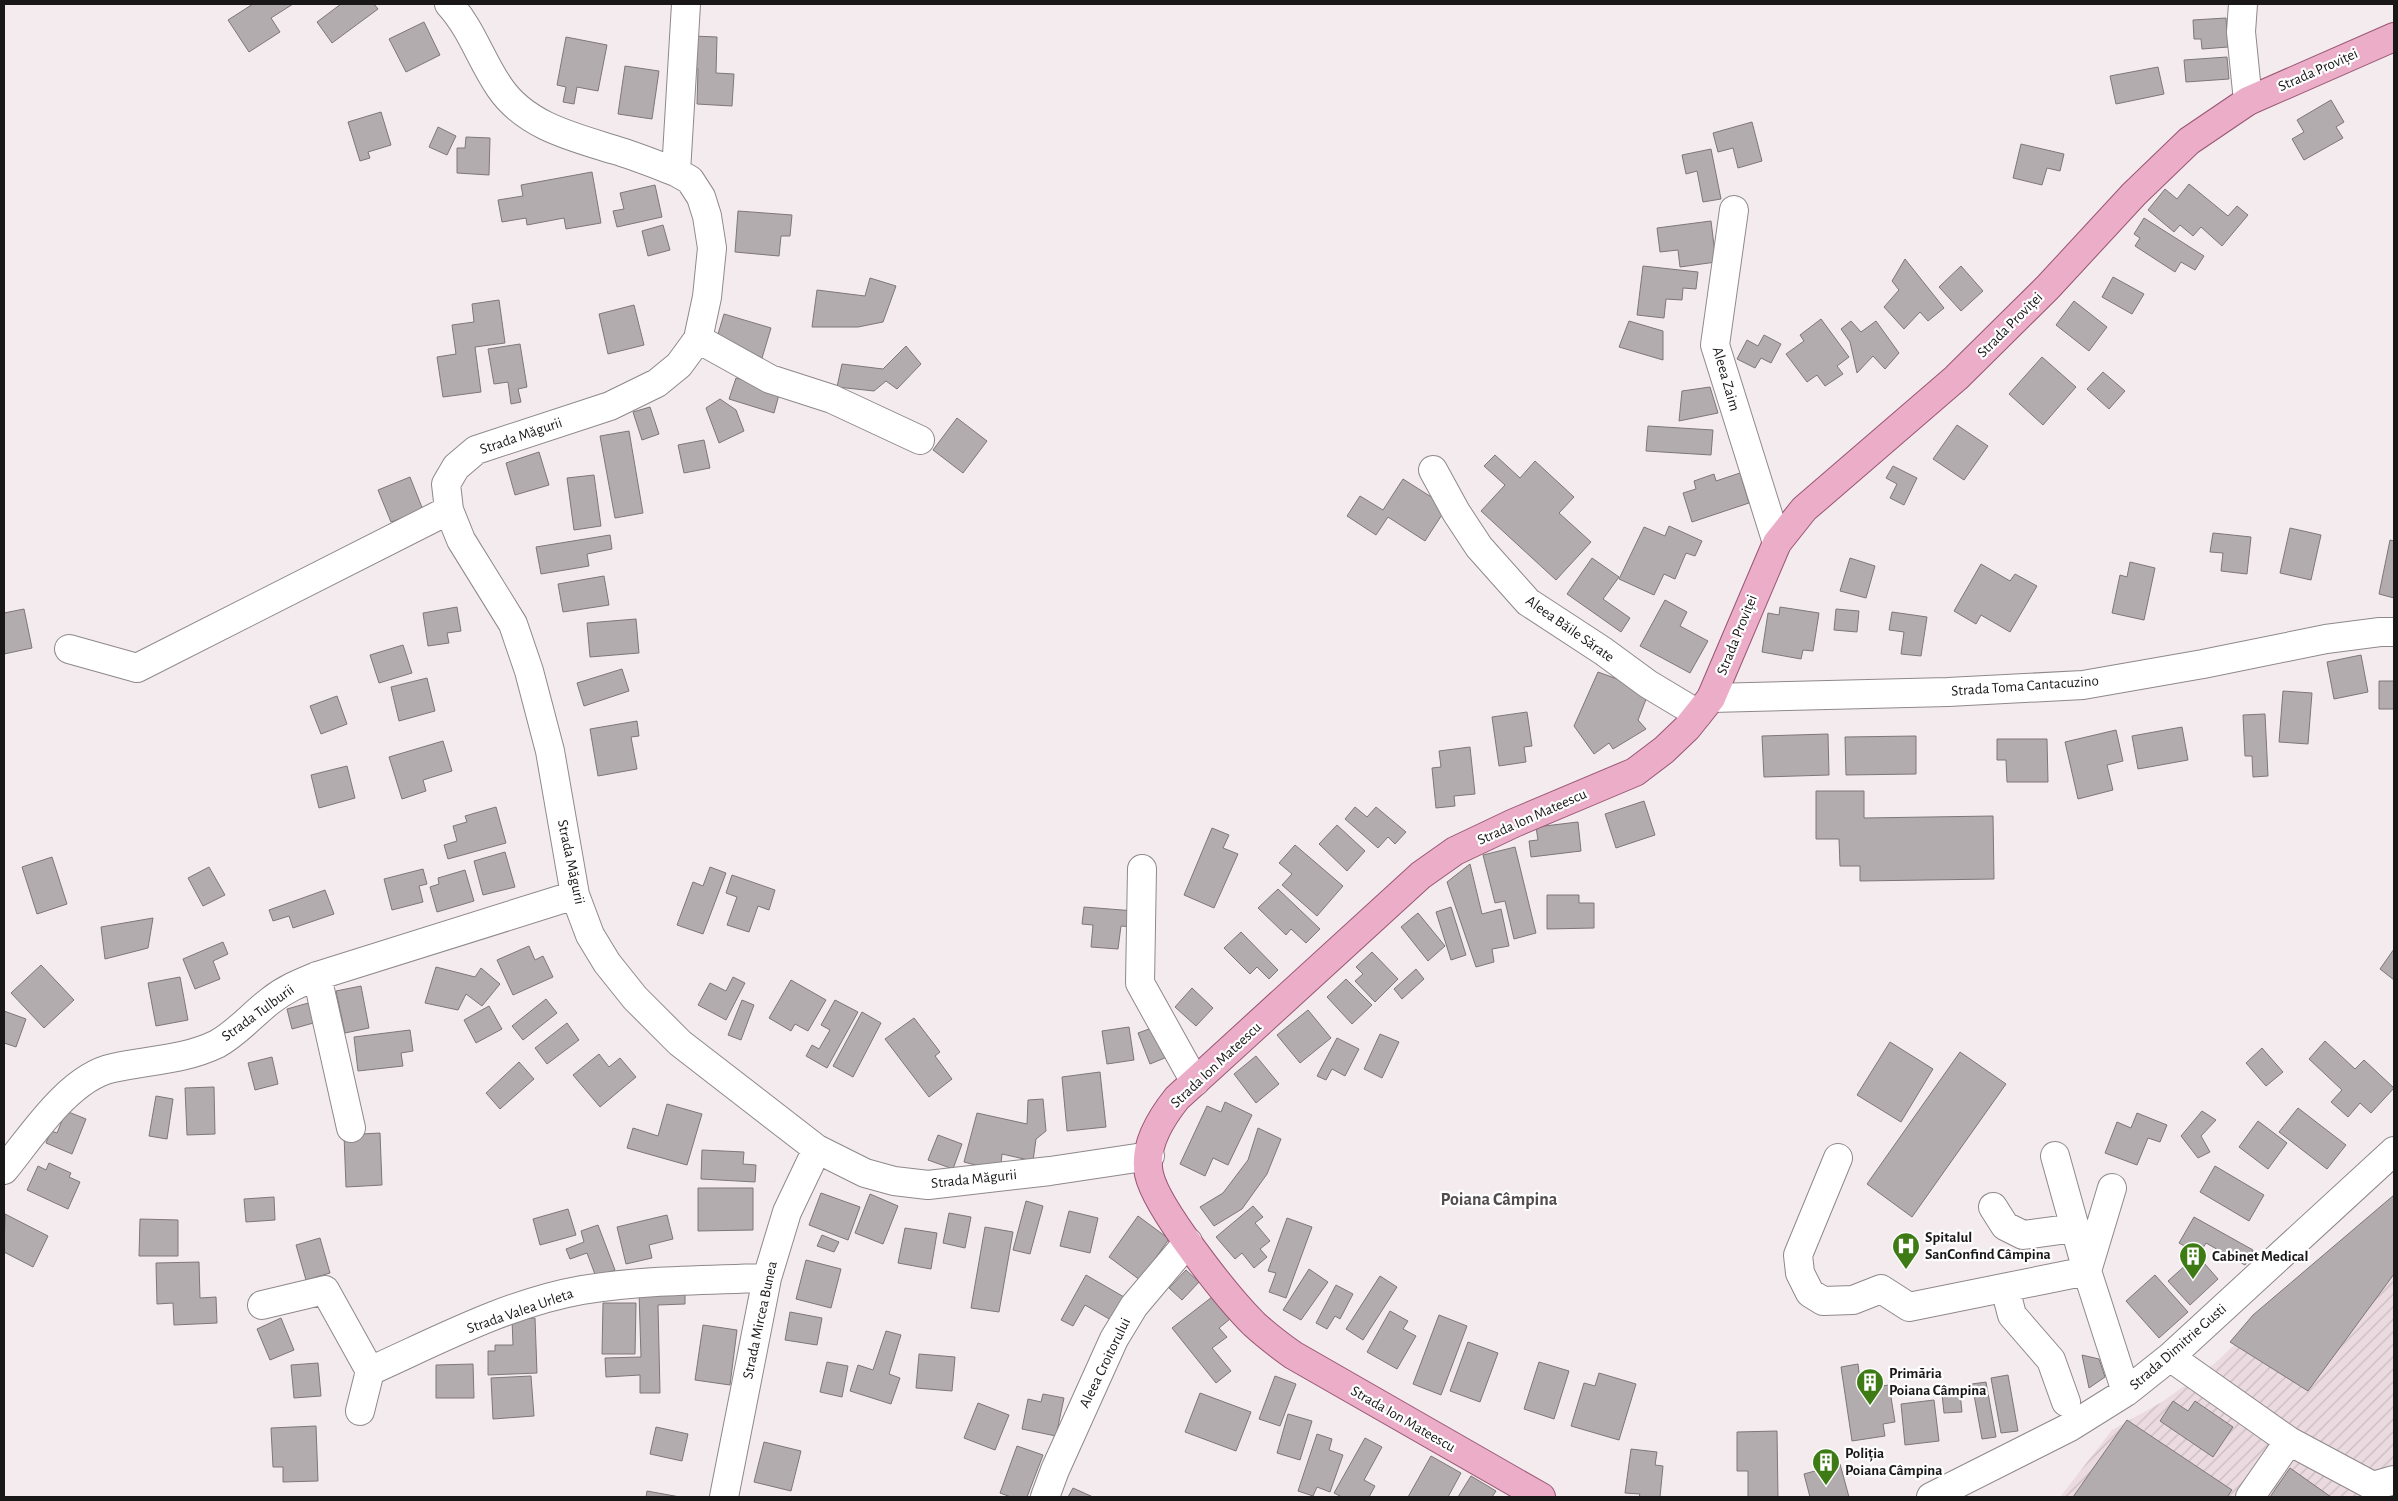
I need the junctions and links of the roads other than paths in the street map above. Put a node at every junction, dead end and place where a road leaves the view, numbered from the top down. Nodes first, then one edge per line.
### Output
1 (449, 4) edge
2 (686, 4) edge
3 (2243, 4) edge
4 (2394, 37) edge
5 (2248, 101) junction
6 (676, 172) junction
7 (1734, 210) dead end
8 (698, 339) junction
9 (920, 440) dead end
10 (1433, 470) dead end
11 (449, 510) junction
12 (1777, 543) junction
13 (2394, 632) edge
14 (69, 649) dead end
15 (1704, 706) junction
16 (1142, 869) dead end
17 (576, 895) junction
18 (317, 976) junction
19 (1195, 1082) junction
20 (351, 1128) dead end
21 (817, 1149) junction
22 (2394, 1151) edge
23 (1150, 1156) junction
24 (2055, 1156) dead end
25 (1838, 1158) dead end
26 (4, 1170) edge
27 (2112, 1188) dead end
28 (1993, 1207) dead end
29 (2075, 1228) junction
30 (1188, 1242) junction
31 (2087, 1271) junction
32 (767, 1278) junction
33 (2005, 1288) junction
34 (262, 1305) dead end
35 (2170, 1357) junction
36 (370, 1371) junction
37 (2126, 1392) junction
38 (2066, 1402) dead end
39 (360, 1411) dead end
40 (2290, 1441) junction
41 (2394, 1480) edge
42 (724, 1497) edge
43 (1045, 1497) edge
44 (1541, 1497) edge
45 (1931, 1497) edge
46 (2250, 1497) edge

1 - 6 street, Strada Măgurii
2 - 6 street
3 - 5 street
4 - 5 main road, Strada Proviței
5 - 12 main road, Strada Proviței
6 - 8 street, Strada Măgurii
7 - 12 street, Aleea Zaim
8 - 9 street
8 - 11 street, Strada Măgurii
10 - 15 street, Aleea Băile Sărate
11 - 14 street
11 - 17 street, Strada Măgurii
12 - 15 main road, Strada Proviței
13 - 15 street, Strada Toma Cantacuzino
15 - 19 main road, Strada Ion Mateescu
16 - 19 street
17 - 18 street, Strada Tulburii
17 - 21 street, Strada Măgurii
18 - 20 street
18 - 26 street, Strada Tulburii
19 - 23 main road, Strada Ion Mateescu
21 - 23 street, Strada Măgurii
21 - 32 street, Strada Mircea Bunea
22 - 35 street, Strada Dimitrie Gusti
23 - 30 main road, Strada Ion Mateescu
24 - 29 street
25 - 33 street
27 - 31 street
28 - 29 street
29 - 31 street
30 - 43 street, Aleea Croitorului
30 - 44 main road, Strada Ion Mateescu
31 - 33 street
31 - 37 street
32 - 36 street, Strada Valea Urleta
32 - 42 street, Strada Mircea Bunea
33 - 38 street
34 - 36 street
35 - 37 street, Strada Dimitrie Gusti
35 - 40 street
36 - 39 street
37 - 45 street, Strada Dimitrie Gusti
40 - 41 street
40 - 46 street

